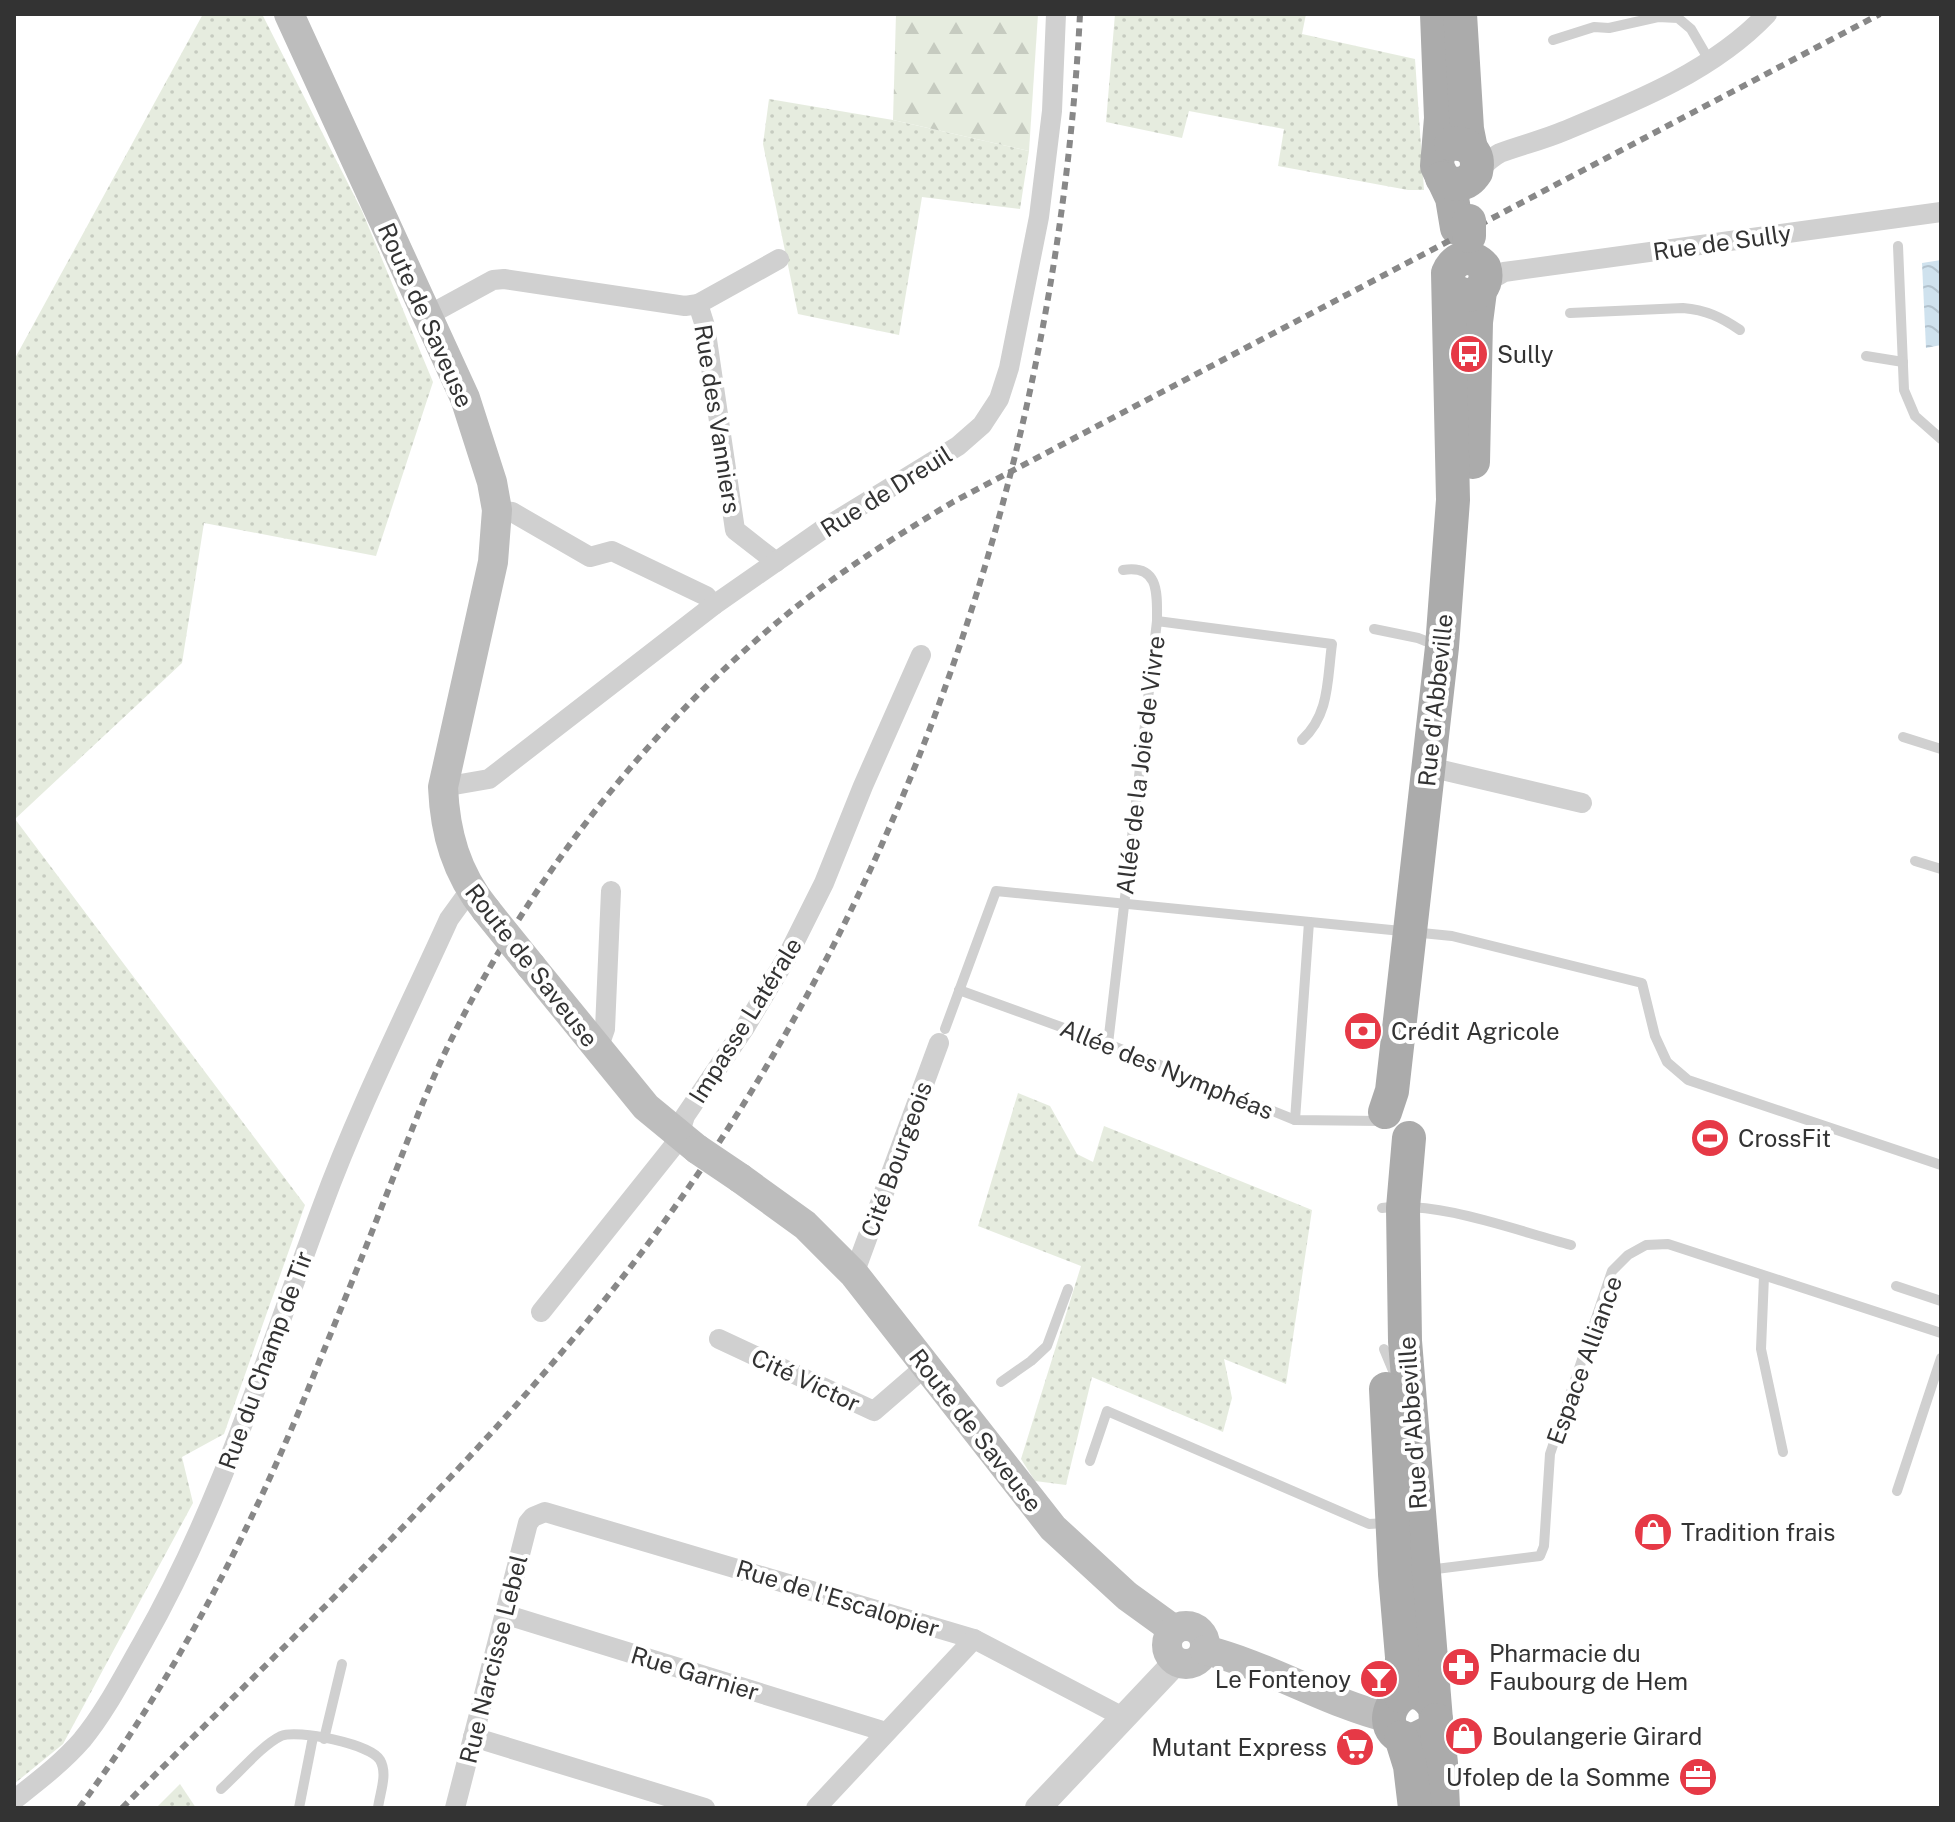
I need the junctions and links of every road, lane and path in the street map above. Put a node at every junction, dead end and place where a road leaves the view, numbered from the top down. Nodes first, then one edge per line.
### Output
1 (289, 14) edge
2 (1056, 14) edge
3 (1437, 14) edge
4 (1451, 14) edge
5 (1460, 14) edge
6 (1767, 14) edge
7 (1553, 40) dead end
8 (1709, 60) junction
9 (1466, 160) junction
10 (1941, 212) edge
11 (1898, 246) dead end
12 (779, 259) dead end
13 (1471, 262) junction
14 (698, 304) junction
15 (1570, 313) dead end
16 (427, 316) junction
17 (1740, 330) dead end
18 (1866, 356) dead end
19 (1903, 362) junction
20 (1941, 439) edge
21 (497, 510) junction
22 (776, 562) junction
23 (1123, 570) dead end
24 (714, 605) junction
25 (1157, 621) junction
26 (1374, 629) dead end
27 (1446, 648) junction
28 (921, 655) dead end
29 (1903, 737) dead end
30 (1302, 740) dead end
31 (1941, 749) edge
32 (1437, 769) junction
33 (443, 787) junction
34 (1582, 803) dead end
35 (1915, 861) dead end
36 (1941, 869) edge
37 (611, 891) dead end
38 (478, 900) junction
39 (1122, 905) junction
40 (1309, 922) junction
41 (1419, 932) junction
42 (959, 990) junction
43 (942, 1036) joint
44 (1108, 1044) junction
45 (598, 1049) junction
46 (1295, 1120) junction
47 (1395, 1121) junction
48 (688, 1142) junction
49 (1941, 1165) edge
50 (1393, 1202) junction
51 (1571, 1245) dead end
52 (854, 1274) junction
53 (1764, 1276) junction
54 (1896, 1286) dead end
55 (1068, 1289) dead end
56 (1941, 1301) edge
57 (541, 1312) dead end
58 (1941, 1333) edge
59 (719, 1339) dead end
60 (1394, 1345) junction
61 (1941, 1358) edge
62 (926, 1366) junction
63 (1001, 1382) dead end
64 (1400, 1424) dead end
65 (1783, 1452) dead end
66 (1090, 1461) dead end
67 (1897, 1491) dead end
68 (538, 1513) joint
69 (1392, 1523) junction
70 (1409, 1572) junction
71 (504, 1614) junction
72 (1174, 1630) junction
73 (974, 1639) junction
74 (1205, 1650) junction
75 (1176, 1662) junction
76 (342, 1664) dead end
77 (1415, 1716) junction
78 (1125, 1718) junction
79 (886, 1732) junction
80 (473, 1737) junction
81 (318, 1738) junction
82 (221, 1789) dead end
83 (1419, 1794) edge
84 (14, 1800) edge
85 (299, 1808) edge
86 (378, 1808) edge
87 (455, 1808) edge
88 (705, 1808) edge
89 (816, 1808) edge
90 (1038, 1808) edge
91 (1426, 1808) edge
92 (1443, 1808) edge

1 - 16 main road, Route de Saveuse
2 - 22 street, Rue de Dreuil
3 - 9 main road, Rue d'Abbeville
4 - 9 lane
5 - 9 main road, Rue d'Abbeville
6 - 8 street
7 - 8 lane
8 - 9 street
9 - 13 main road, Rue d'Abbeville
10 - 13 street, Rue de Sully
11 - 19 lane
12 - 14 street, Rue des Vanniers
13 - 27 main road, Rue d'Abbeville
13 - 32 main road, Rue d'Abbeville
14 - 16 street, Rue des Vanniers
14 - 22 street, Rue des Vanniers
15 - 17 lane
16 - 21 main road, Route de Saveuse
18 - 19 lane
19 - 20 lane
21 - 24 street
21 - 33 main road, Route de Saveuse
22 - 24 street, Rue de Dreuil
23 - 25 lane
24 - 33 street, Rue de Dreuil
25 - 30 lane, Allée de la Joie de Vivre
25 - 39 lane, Allée de la Joie de Vivre
26 - 27 lane
27 - 32 main road, Rue d'Abbeville
28 - 48 street, Impasse Latérale
29 - 31 lane
32 - 34 street
32 - 41 main road, Rue d'Abbeville
33 - 38 main road, Route de Saveuse
35 - 36 lane
37 - 45 street
38 - 45 main road, Route de Saveuse, bridge
38 - 84 street, Rue du Champ de Tir
39 - 40 lane
39 - 42 lane
39 - 44 lane, Allée de la Joie de Vivre
40 - 41 lane
40 - 46 lane
41 - 47 main road, Rue d'Abbeville
41 - 49 lane
42 - 43 lane
42 - 44 lane, Allée des Nymphéas
43 - 52 street, Cité Bourgeois
44 - 46 lane, Allée des Nymphéas
45 - 48 main road, Route de Saveuse
46 - 47 lane, Allée des Nymphéas
47 - 50 main road, Rue d'Abbeville
48 - 52 main road, Route de Saveuse, bridge
48 - 57 street, Impasse Latérale
50 - 51 lane
50 - 60 main road, Rue d'Abbeville
52 - 62 main road, Route de Saveuse
53 - 58 lane, Espace Alliance
53 - 65 lane
53 - 70 lane, Espace Alliance
54 - 56 lane
55 - 63 lane
59 - 62 street, Cité Victor
60 - 64 lane
60 - 69 main road, Rue d'Abbeville
60 - 70 main road, Rue d'Abbeville
61 - 67 lane
62 - 72 main road, Route de Saveuse
66 - 69 lane
68 - 71 street, Rue Narcisse Lebel
68 - 73 street, Rue de l'Escalopier
69 - 70 main road, Rue d'Abbeville
70 - 77 main road, Rue d'Abbeville
71 - 79 street, Rue Garnier
71 - 80 street, Rue Narcisse Lebel
72 - 74 main road
72 - 75 main road
73 - 78 street, Rue de l'Escalopier
73 - 79 street
74 - 75 main road
74 - 77 main road
75 - 78 street
76 - 81 lane
77 - 83 main road
77 - 92 main road
78 - 90 street
79 - 89 street
80 - 87 street, Rue Narcisse Lebel
80 - 88 street
81 - 82 lane
81 - 85 lane
81 - 86 lane
83 - 91 lane

